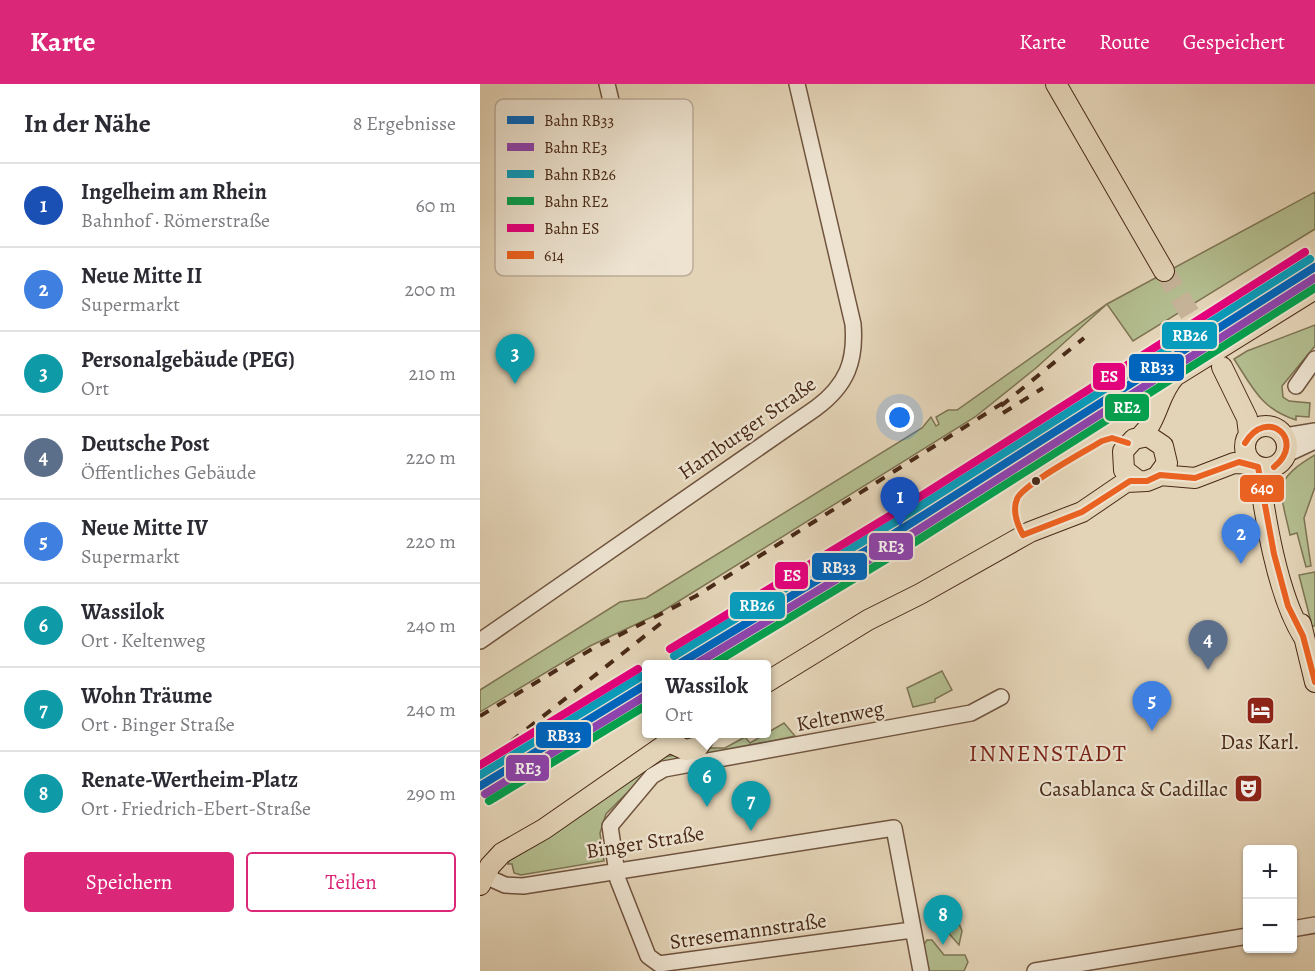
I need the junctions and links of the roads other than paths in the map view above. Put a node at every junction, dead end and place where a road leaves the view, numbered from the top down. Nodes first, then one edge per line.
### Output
1 (607, 84) edge
2 (797, 84) edge
3 (1056, 84) edge
4 (611, 99) edge
5 (1164, 271) tunnel mouth
6 (1315, 288) edge
7 (1315, 359) edge
8 (1190, 365) junction
9 (1296, 386) dead end
10 (1315, 431) edge
11 (1141, 436) junction
12 (1247, 439) junction
13 (1315, 441) edge
14 (1165, 451) junction
15 (1271, 452) junction
16 (1122, 463) junction
17 (1160, 475) junction
18 (1137, 480) junction
19 (868, 620) junction
20 (480, 641) edge
21 (1314, 671) edge
22 (771, 680) edge
23 (1001, 697) dead end
24 (670, 738) edge
25 (672, 738) edge
26 (705, 738) edge
27 (616, 871) junction
28 (482, 880) edge
29 (912, 930) junction
30 (1243, 937) edge
31 (660, 967) edge
32 (921, 971) edge
33 (1035, 971) edge

1 - 4 street
2 - 20 street, Hamburger Straße
3 - 5 main road
6 - 8 main road
7 - 9 street
8 - 11 main road
8 - 14 main road
10 - 15 street
11 - 14 main road
11 - 16 main road
12 - 14 main road
12 - 15 main road
12 - 15 main road
12 - 15 main road
13 - 15 street
14 - 17 main road
15 - 17 main road
15 - 21 main road
16 - 18 main road
16 - 19 main road
17 - 18 main road
18 - 19 main road
19 - 22 main road
23 - 27 street, Keltenweg
24 - 28 main road
25 - 26 main road
27 - 28 street, Binger Straße
27 - 29 street, Binger Straße
27 - 31 street, Stresemannstraße
29 - 31 street, Stresemannstraße
29 - 32 street
30 - 33 street

